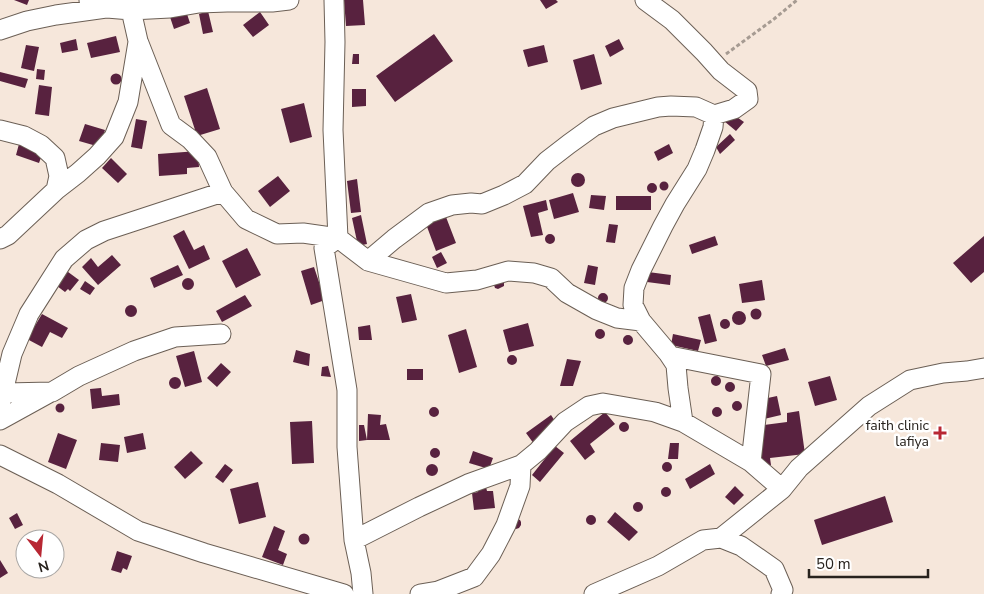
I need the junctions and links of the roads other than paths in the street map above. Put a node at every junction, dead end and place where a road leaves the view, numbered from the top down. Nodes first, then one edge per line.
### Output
1 (89, 0) edge
2 (289, 0) edge
3 (334, 0) edge
4 (645, 0) edge
5 (134, 5) edge
6 (107, 8) junction
7 (0, 30) edge
8 (138, 40) junction
9 (714, 115) junction
10 (0, 130) edge
11 (56, 190) junction
12 (223, 192) junction
13 (338, 238) junction
14 (0, 239) edge
15 (368, 261) junction
16 (641, 321) junction
17 (221, 334) dead end
18 (670, 356) junction
19 (984, 368) edge
20 (52, 392) junction
21 (2, 398) edge
22 (0, 420) edge
23 (683, 422) junction
24 (0, 455) edge
25 (751, 462) junction
26 (521, 465) junction
27 (782, 489) junction
28 (721, 538) junction
29 (354, 540) junction
30 (344, 594) edge
31 (363, 594) edge
32 (420, 594) edge
33 (594, 594) edge
34 (781, 594) edge

1 - 6 street
2 - 5 street
3 - 13 street
4 - 9 street
5 - 6 street
5 - 8 street
6 - 7 street
8 - 11 street
8 - 12 street
9 - 15 street
9 - 16 street
10 - 11 street
11 - 14 street
12 - 13 street
12 - 21 street
13 - 15 street
13 - 29 street
15 - 16 street
16 - 18 street
17 - 20 street
18 - 23 street
18 - 25 street
19 - 27 street
20 - 21 street
20 - 22 street
23 - 25 street
23 - 26 street
24 - 30 street
25 - 27 street
26 - 29 street
26 - 32 street
27 - 28 street
28 - 33 street
28 - 34 street
29 - 31 street

